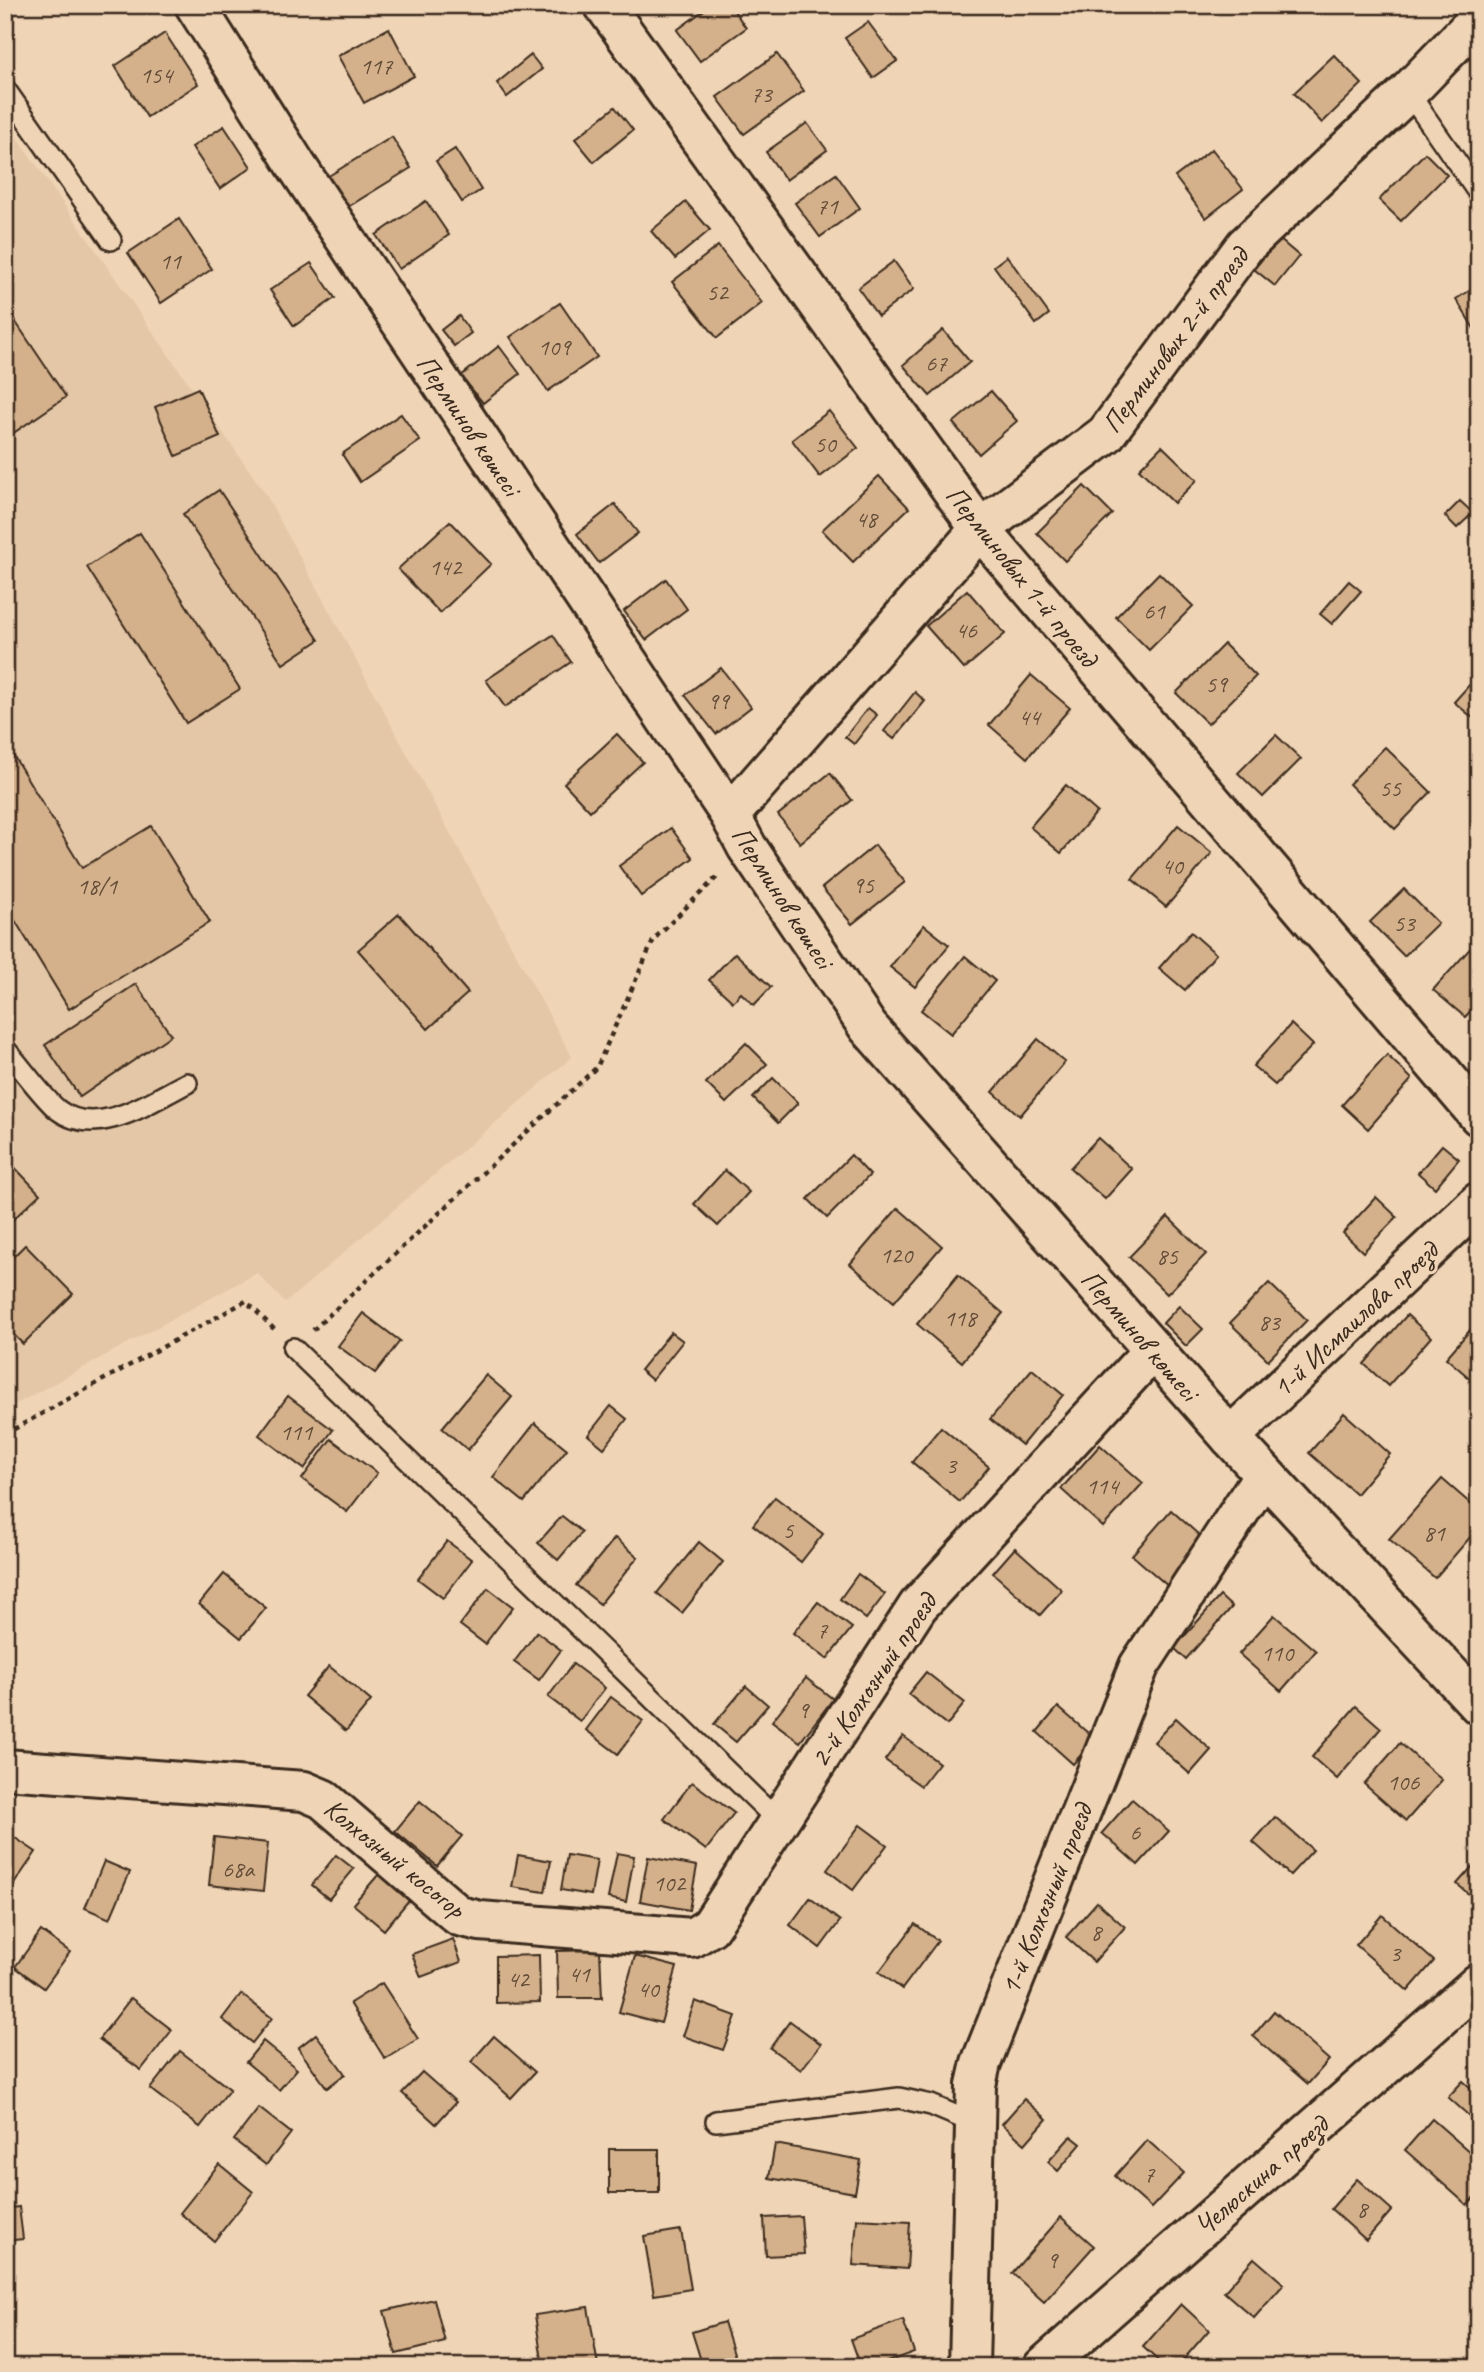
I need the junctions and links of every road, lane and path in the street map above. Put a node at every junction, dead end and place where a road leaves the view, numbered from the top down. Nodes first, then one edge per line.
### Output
1 (195, 5) edge
2 (604, 5) edge
3 (1479, 18) edge
4 (5, 89) edge
5 (1408, 92) junction
6 (1479, 194) edge
7 (111, 240) dead end
8 (980, 529) junction
9 (738, 831) junction
10 (5, 1049) edge
11 (187, 1083) dead end
12 (1479, 1116) edge
13 (1479, 1202) edge
14 (293, 1348) junction
15 (1153, 1350) junction
16 (5, 1434) edge
17 (1230, 1437) junction
18 (1264, 1474) junction
19 (1479, 1705) edge
20 (5, 1769) edge
21 (779, 1822) junction
22 (702, 1934) joint
23 (1479, 1983) edge
24 (716, 2122) dead end
25 (976, 2124) junction
26 (969, 2367) edge
27 (1043, 2367) edge

1 - 9 street, Перминов көшесі
2 - 8 street, Перминовых 1-й проезд
3 - 5 street, Перминовых 2-й проезд
4 - 7 lane
5 - 6 lane
5 - 8 street, Перминовых 2-й проезд
8 - 9 street, Перминовых 2-й проезд
8 - 12 street, Перминовых 1-й проезд
9 - 14 path
9 - 15 street, Перминов көшесі
10 - 11 lane
13 - 17 street, 1-й Исмаилова проезд
14 - 16 path
14 - 21 lane
15 - 17 street, Перминов көшесі
15 - 21 street, 2-й Колхозный проезд
17 - 18 street, Перминов көшесі
18 - 19 street, Перминов көшесі
18 - 25 street, 1-й Колхозный проезд
20 - 22 street, Колхозный косогор
21 - 22 street, 2-й Колхозный проезд
23 - 27 street, Челюскина проезд
24 - 25 lane
25 - 26 street, 1-й Колхозный проезд

